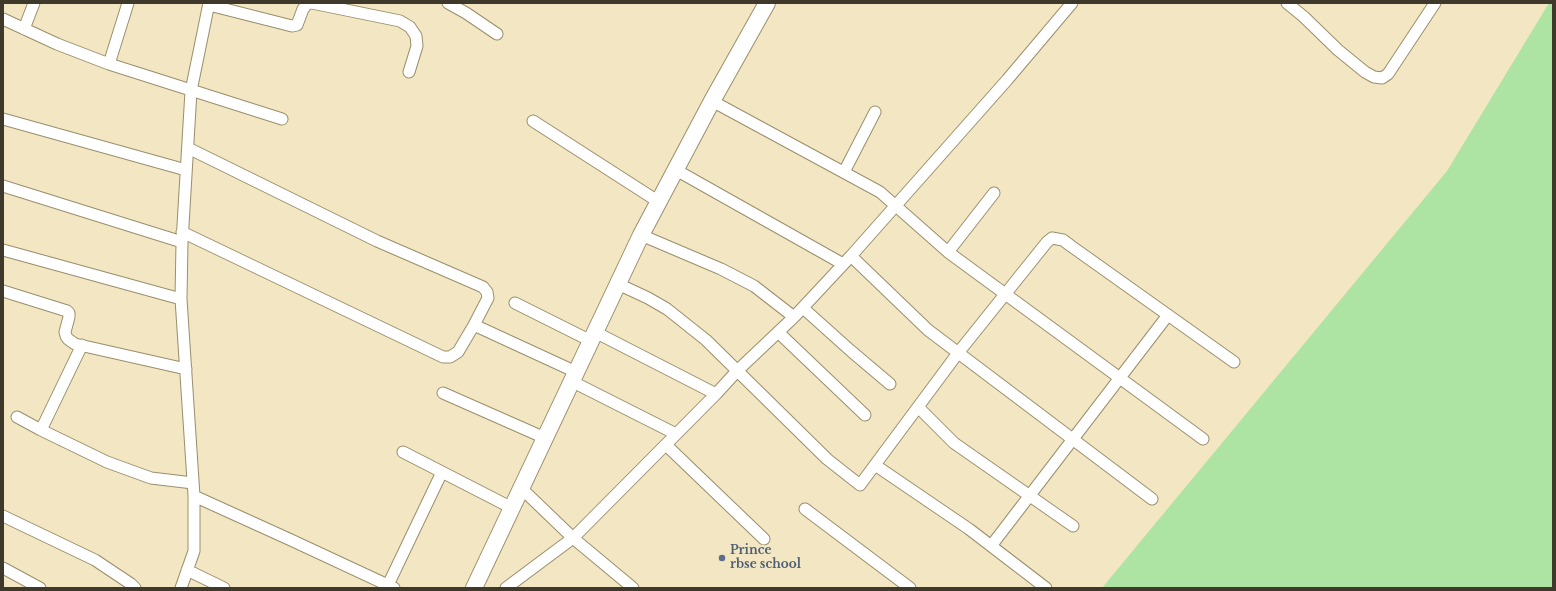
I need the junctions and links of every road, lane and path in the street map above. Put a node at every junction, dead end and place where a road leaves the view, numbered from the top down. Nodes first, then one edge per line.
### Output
1 (34, 3) edge
2 (128, 3) edge
3 (311, 3) edge
4 (448, 3) edge
5 (767, 3) edge
6 (1072, 3) edge
7 (1287, 3) edge
8 (1436, 3) edge
9 (209, 4) edge
10 (3, 19) edge
11 (24, 29) junction
12 (496, 34) dead end
13 (109, 64) junction
14 (409, 72) dead end
15 (191, 91) junction
16 (712, 101) junction
17 (875, 112) dead end
18 (3, 119) edge
19 (282, 119) dead end
20 (534, 120) dead end
21 (188, 148) junction
22 (186, 170) junction
23 (676, 170) junction
24 (844, 172) junction
25 (3, 186) edge
26 (994, 193) dead end
27 (659, 202) junction
28 (895, 205) junction
29 (641, 235) junction
30 (182, 237) junction
31 (3, 250) edge
32 (948, 252) junction
33 (847, 260) junction
34 (618, 284) junction
35 (3, 291) edge
36 (1004, 294) junction
37 (181, 299) junction
38 (515, 303) dead end
39 (803, 308) junction
40 (1168, 315) junction
41 (794, 316) junction
42 (474, 325) junction
43 (778, 332) junction
44 (593, 337) junction
45 (82, 345) junction
46 (958, 353) junction
47 (1234, 362) dead end
48 (186, 369) junction
49 (736, 371) junction
50 (573, 377) junction
51 (1120, 378) junction
52 (890, 384) dead end
53 (443, 393) dead end
54 (716, 394) junction
55 (918, 407) junction
56 (865, 415) dead end
57 (17, 417) dead end
58 (41, 430) junction
59 (676, 434) junction
60 (545, 438) junction
61 (1073, 439) junction
62 (1203, 439) dead end
63 (666, 445) junction
64 (403, 452) dead end
65 (875, 465) junction
66 (442, 472) junction
67 (193, 483) junction
68 (521, 488) junction
69 (1030, 495) junction
70 (194, 496) junction
71 (1152, 499) dead end
72 (512, 508) junction
73 (805, 509) dead end
74 (3, 516) edge
75 (1073, 526) dead end
76 (572, 538) junction
77 (764, 539) dead end
78 (991, 546) junction
79 (3, 568) edge
80 (187, 570) junction
81 (391, 586) edge
82 (40, 588) edge
83 (135, 588) edge
84 (181, 588) edge
85 (224, 588) edge
86 (474, 588) edge
87 (506, 588) edge
88 (633, 588) edge
89 (910, 588) edge
90 (1046, 588) edge

1 - 11 street
2 - 13 street
3 - 9 street
3 - 14 street
4 - 12 street
5 - 16 street
6 - 28 street
7 - 8 street
9 - 15 street
10 - 11 street
11 - 13 street
13 - 15 street
15 - 19 street
15 - 21 street
16 - 23 street
16 - 24 street
17 - 24 street
18 - 22 street
20 - 27 street
21 - 22 street
21 - 42 street
22 - 30 street
23 - 27 street
23 - 33 street
24 - 28 street
25 - 30 street
26 - 32 street
27 - 29 street
28 - 32 street
28 - 33 street
29 - 34 street
29 - 41 street
30 - 37 street
30 - 42 street
31 - 37 street
32 - 36 street
33 - 39 street
33 - 46 street
34 - 44 street
34 - 49 street
35 - 45 street
36 - 40 street
36 - 46 street
36 - 51 street
37 - 48 street
38 - 44 street
39 - 41 street
39 - 52 street
40 - 47 street
40 - 51 street
41 - 43 street
42 - 50 street
43 - 49 street
43 - 56 street
44 - 50 street
44 - 54 street
45 - 48 street
45 - 58 street
46 - 55 street
46 - 61 street
48 - 67 street
49 - 54 street
49 - 65 street
50 - 59 street
50 - 60 street
51 - 61 street
51 - 62 street
53 - 60 street
54 - 59 street
55 - 65 street
55 - 69 street
57 - 58 street
58 - 67 street
59 - 63 street
60 - 68 street
61 - 69 street
61 - 71 street
63 - 76 street
63 - 77 street
64 - 66 street
65 - 78 street
66 - 72 street
66 - 81 street
67 - 70 street
68 - 72 street
68 - 76 street
69 - 75 street
69 - 78 street
70 - 80 street
70 - 81 street
72 - 86 street
73 - 89 street
74 - 83 street
76 - 87 street
76 - 88 street
78 - 90 street
79 - 82 street
80 - 84 street
80 - 85 street

